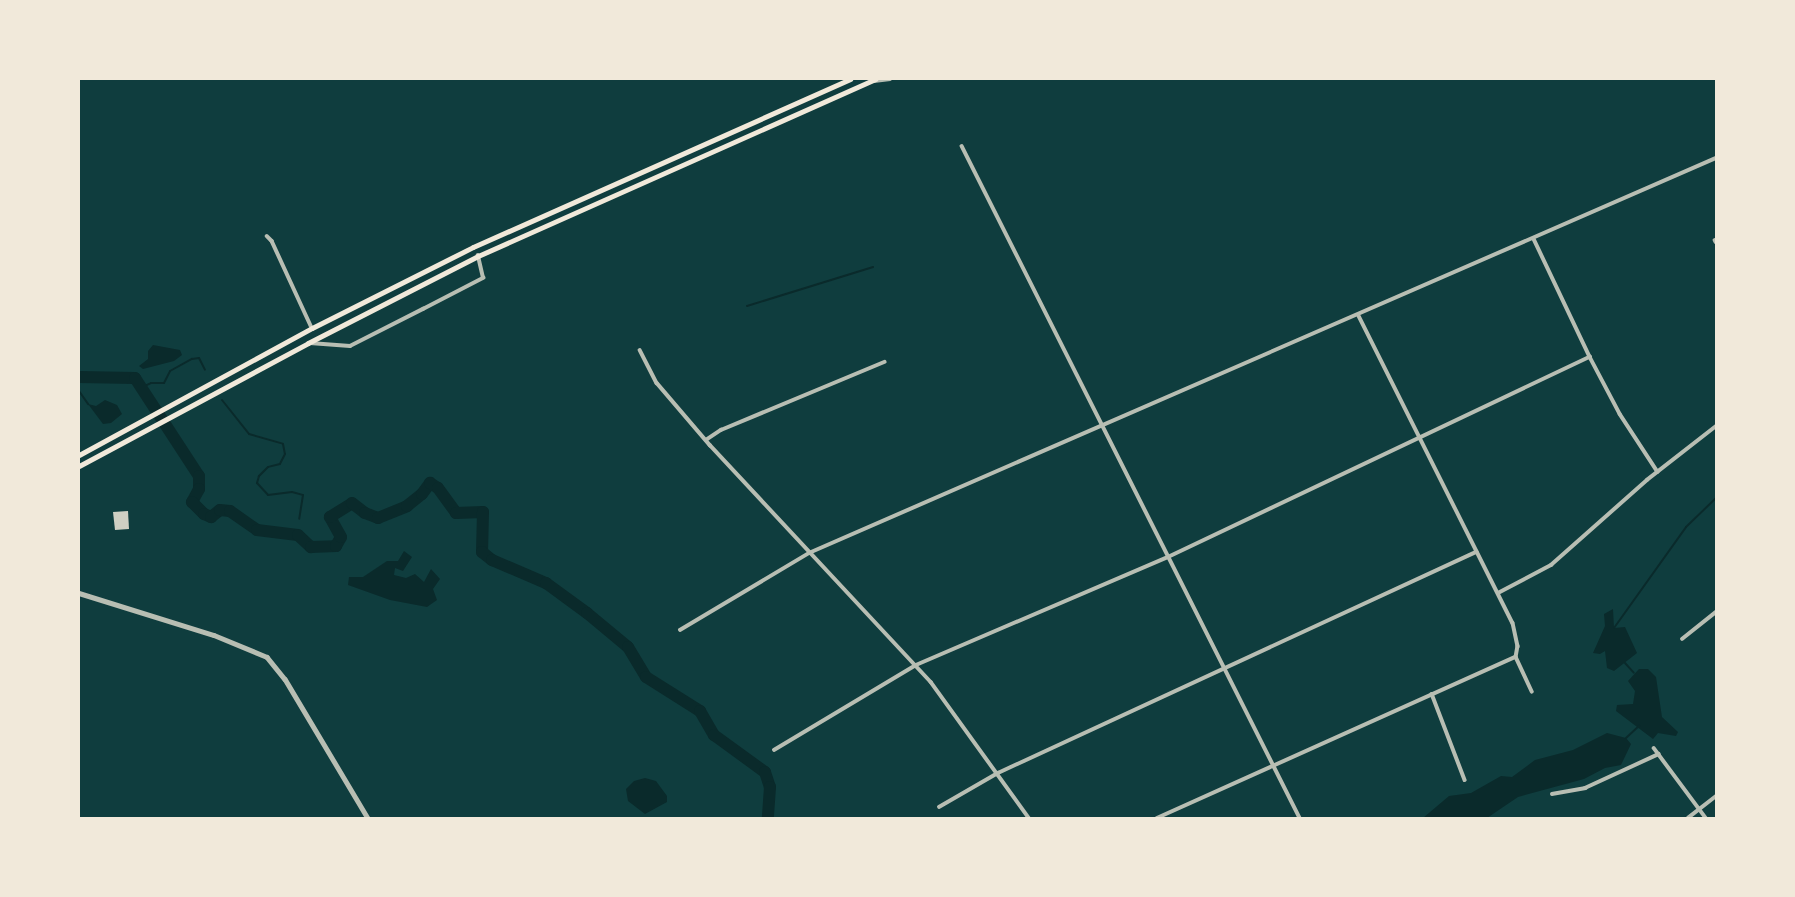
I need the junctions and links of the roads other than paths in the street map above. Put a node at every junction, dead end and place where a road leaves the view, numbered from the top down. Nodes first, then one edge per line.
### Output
1 (850, 79) edge
2 (876, 79) edge
3 (890, 79) edge
4 (868, 82) junction
5 (962, 146) dead end
6 (1716, 158) edge
7 (267, 236) dead end
8 (1534, 239) junction
9 (478, 256) junction
10 (1359, 316) junction
11 (312, 328) junction
12 (308, 343) junction
13 (640, 350) dead end
14 (1590, 356) junction
15 (884, 362) dead end
16 (1101, 424) junction
17 (1716, 426) edge
18 (706, 440) junction
19 (1420, 440) junction
20 (79, 454) edge
21 (79, 466) edge
22 (1658, 472) junction
23 (1476, 552) junction
24 (808, 553) junction
25 (1168, 557) junction
26 (79, 593) edge
27 (1497, 593) junction
28 (1716, 612) edge
29 (680, 630) dead end
30 (1682, 639) dead end
31 (1516, 657) junction
32 (916, 666) junction
33 (1227, 669) junction
34 (1532, 692) dead end
35 (1432, 694) junction
36 (1654, 748) dead end
37 (774, 750) dead end
38 (1660, 754) junction
39 (1275, 764) junction
40 (998, 773) junction
41 (1465, 780) dead end
42 (1552, 794) dead end
43 (1716, 796) edge
44 (939, 807) dead end
45 (1699, 809) junction
46 (368, 818) edge
47 (1029, 818) edge
48 (1157, 818) edge
49 (1300, 818) edge
50 (1688, 818) edge
51 (1706, 818) edge

1 - 11 main road
2 - 4 main road
3 - 4 street
4 - 9 main road
5 - 16 street
6 - 8 street
7 - 11 street
8 - 10 street
8 - 14 street
9 - 12 main road
9 - 12 street
10 - 16 street
10 - 19 street
11 - 20 main road
12 - 21 main road
13 - 18 street
14 - 19 street
14 - 22 street
15 - 18 street
16 - 24 street
16 - 25 street
17 - 22 street
18 - 24 street
19 - 23 street
19 - 25 street
22 - 27 street
23 - 27 street
23 - 33 street
24 - 29 street
24 - 32 street
25 - 32 street
25 - 33 street
26 - 46 street
27 - 31 street
28 - 30 street
31 - 34 street
31 - 35 street
32 - 37 street
32 - 40 street
33 - 39 street
33 - 40 street
35 - 39 street
35 - 41 street
36 - 38 street
38 - 42 street
38 - 45 street
39 - 48 street
39 - 49 street
40 - 44 street
40 - 47 street
43 - 45 street
45 - 50 street
45 - 51 street

